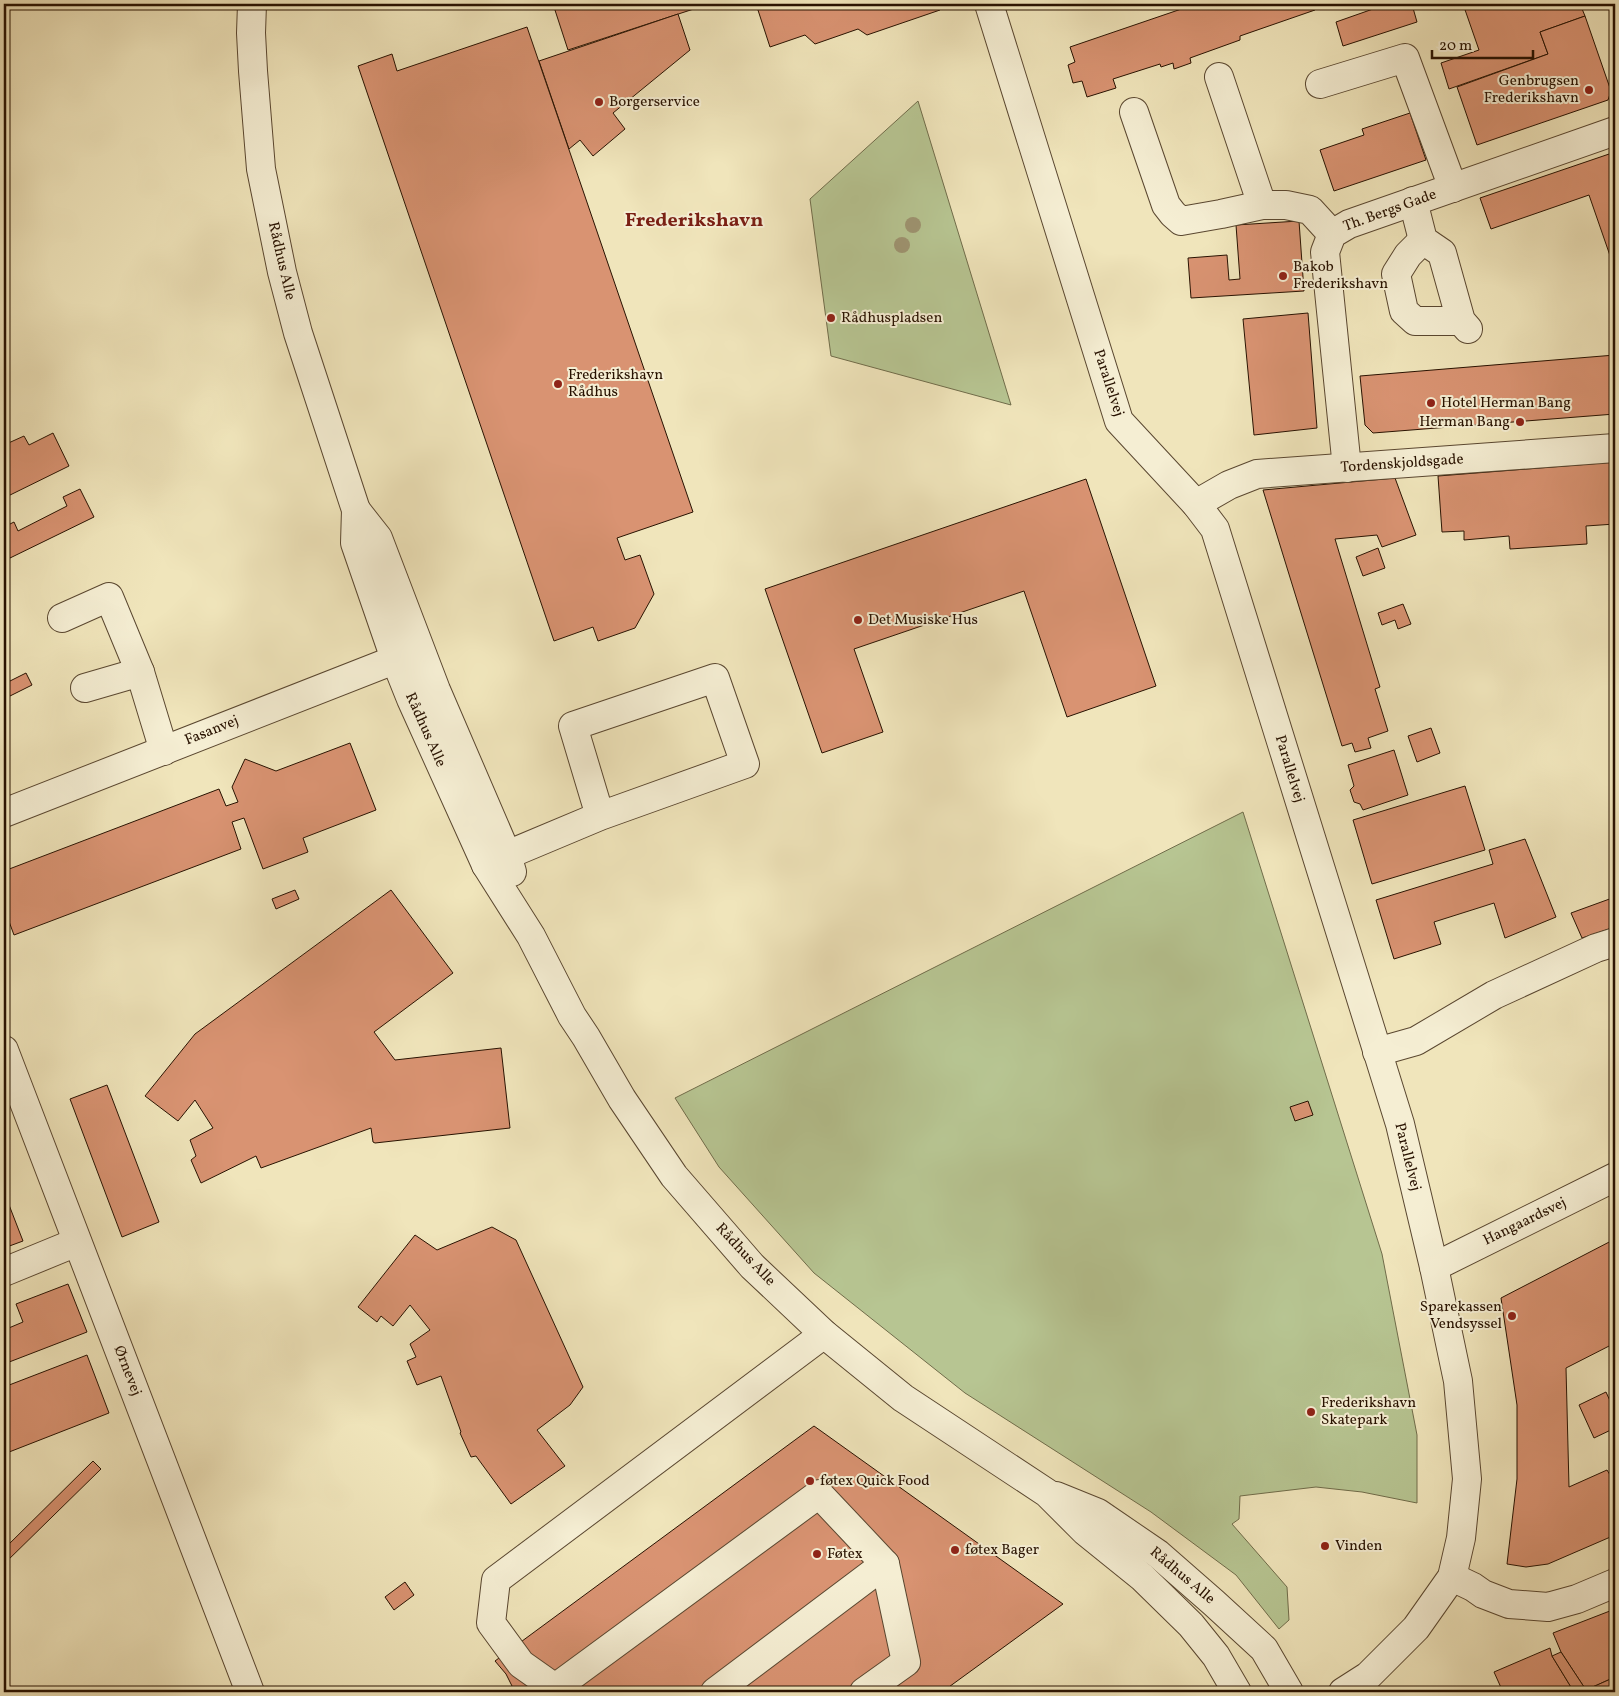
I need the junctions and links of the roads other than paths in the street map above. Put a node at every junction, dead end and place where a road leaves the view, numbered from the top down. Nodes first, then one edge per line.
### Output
1 (252, 4) edge
2 (989, 4) edge
3 (1219, 77) dead end
4 (1320, 84) dead end
5 (1134, 112) dead end
6 (1615, 131) edge
7 (1453, 188) junction
8 (1412, 201) junction
9 (1262, 205) junction
10 (1332, 234) junction
11 (1423, 240) junction
12 (1615, 448) edge
13 (1347, 468) junction
14 (1196, 504) junction
15 (356, 510) junction
16 (62, 618) dead end
17 (421, 649) junction
18 (395, 660) junction
19 (140, 672) junction
20 (85, 688) dead end
21 (164, 751) junction
22 (4, 813) edge
23 (600, 816) junction
24 (497, 860) junction
25 (1615, 942) edge
26 (4, 1050) edge
27 (1377, 1052) junction
28 (1615, 1177) edge
29 (77, 1242) junction
30 (1434, 1267) junction
31 (4, 1272) edge
32 (824, 1334) junction
33 (1047, 1493) junction
34 (885, 1564) junction
35 (1452, 1577) junction
36 (1615, 1583) edge
37 (557, 1690) edge
38 (250, 1692) edge
39 (715, 1692) edge
40 (864, 1692) edge
41 (1238, 1692) edge
42 (1289, 1692) edge
43 (1343, 1692) edge

1 - 15 street, Rådhus Alle
2 - 14 street, Parallelvej
3 - 9 street
4 - 7 street
5 - 9 street
6 - 7 street, Th. Bergs Gade
7 - 8 street, Th. Bergs Gade
8 - 10 street, Th. Bergs Gade
8 - 11 street
9 - 10 street
10 - 13 street, Th. Bergs Gade
11 - 11 street
12 - 13 street, Tordenskjoldsgade
13 - 14 street, Tordenskjoldsgade
14 - 27 street, Parallelvej
15 - 17 street, Rådhus Alle
15 - 18 street, Rådhus Alle
16 - 19 street
17 - 18 street, Fasanvej
17 - 24 street, Rådhus Alle
18 - 21 street, Fasanvej
18 - 24 street, Rådhus Alle
19 - 20 street
19 - 21 street
21 - 22 street, Fasanvej
23 - 23 street
23 - 24 street
24 - 32 street, Rådhus Alle
25 - 27 street
26 - 29 street, Ørnevej
27 - 30 street, Parallelvej
28 - 30 street, Hangaardsvej
29 - 31 street
29 - 38 street, Ørnevej
30 - 35 street, Parallelvej
32 - 33 street, Rådhus Alle
32 - 37 street
33 - 41 street, Rådhus Alle
33 - 42 street, Rådhus Alle
34 - 37 street
34 - 39 street
34 - 40 street
35 - 36 street
35 - 43 street

